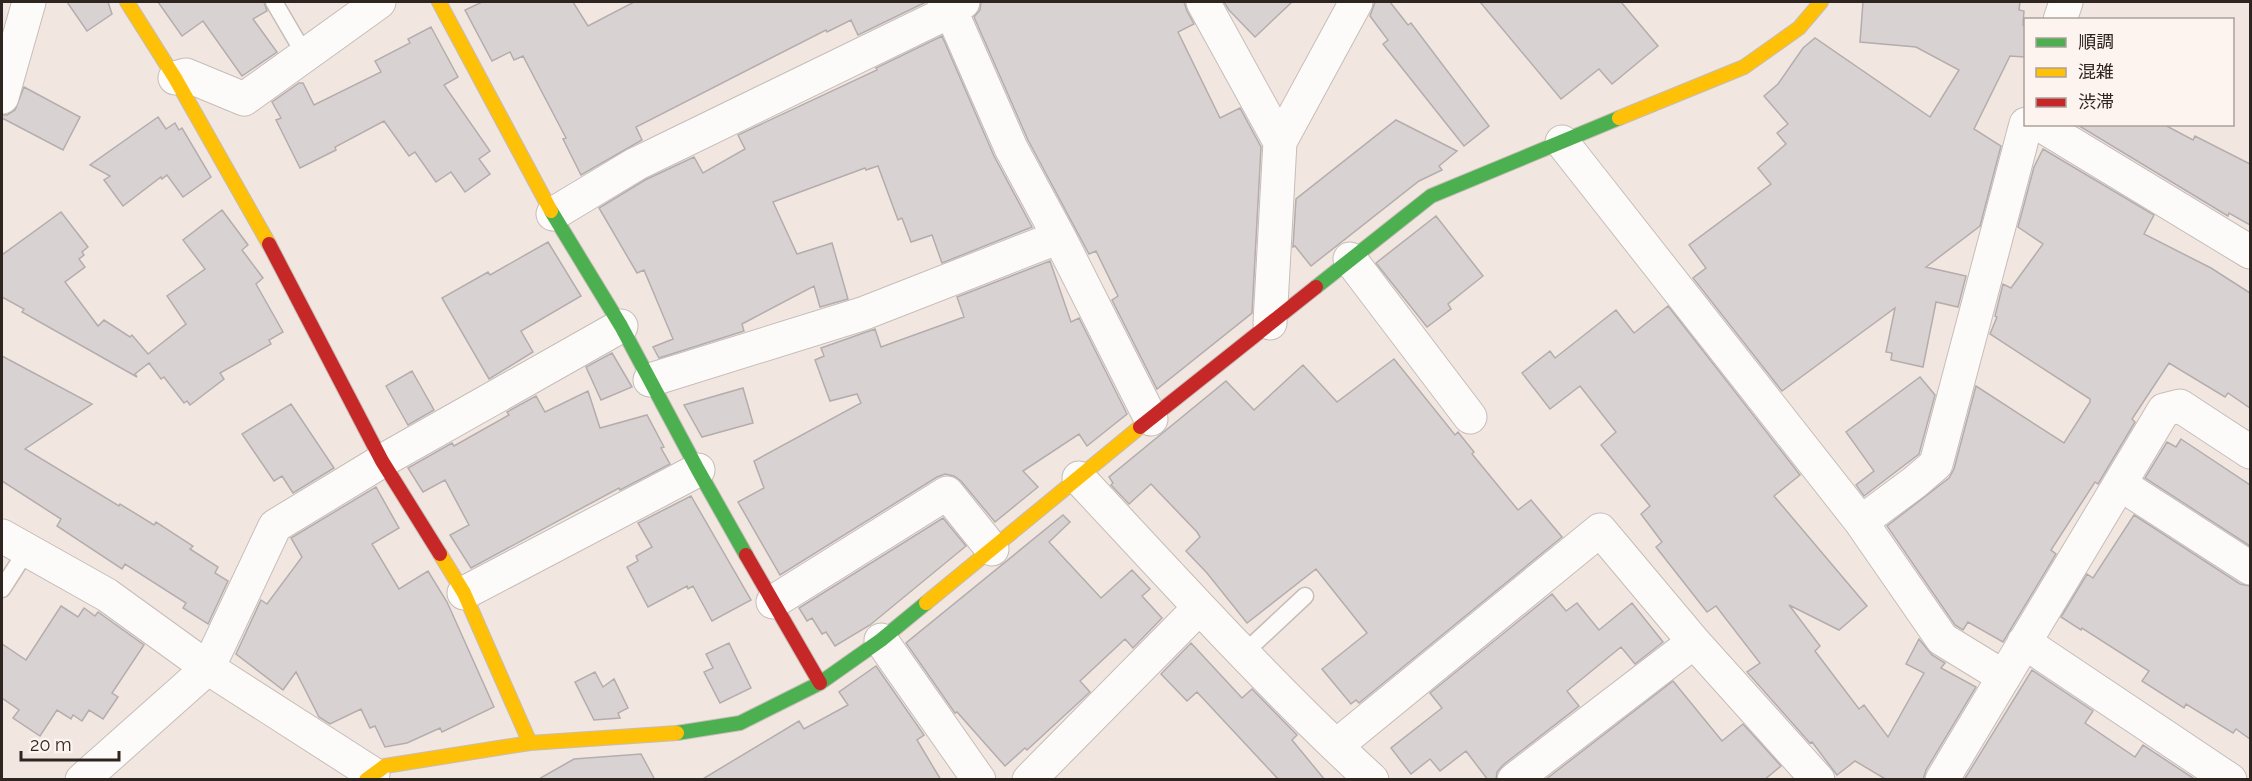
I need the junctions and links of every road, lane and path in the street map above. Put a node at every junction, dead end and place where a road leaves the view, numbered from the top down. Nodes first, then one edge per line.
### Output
1 (30, 2) edge
2 (127, 2) edge
3 (274, 2) edge
4 (379, 2) edge
5 (439, 2) edge
6 (1203, 2) edge
7 (1356, 2) edge
8 (1821, 2) edge
9 (2066, 2) edge
10 (952, 5) edge
11 (2061, 18) edge
12 (304, 55) junction
13 (175, 78) junction
14 (2, 97) edge
15 (2025, 126) edge
16 (2042, 126) edge
17 (1280, 142) junction
18 (1562, 142) junction
19 (553, 214) junction
20 (1059, 237) junction
21 (2250, 252) edge
22 (1350, 259) junction
23 (1270, 322) junction
24 (621, 326) junction
25 (650, 380) junction
26 (1470, 417) dead end
27 (1151, 419) junction
28 (2250, 452) edge
29 (382, 461) junction
30 (698, 470) junction
31 (1080, 478) junction
32 (2120, 484) junction
33 (1861, 522) junction
34 (14, 543) edge
35 (992, 549) junction
36 (2250, 568) edge
37 (2, 589) edge
38 (464, 592) junction
39 (1305, 596) dead end
40 (773, 602) junction
41 (1200, 608) junction
42 (881, 640) junction
43 (1694, 642) junction
44 (2024, 642) junction
45 (1244, 653) junction
46 (208, 668) junction
47 (2004, 676) junction
48 (820, 683) junction
49 (530, 743) junction
50 (1336, 746) junction
51 (377, 775) edge
52 (82, 780) edge
53 (979, 780) edge
54 (1029, 780) edge
55 (1372, 780) edge
56 (1514, 780) edge
57 (1818, 780) edge
58 (1942, 780) edge
59 (2230, 780) edge

1 - 14 street
2 - 13 street
3 - 12 lane
4 - 12 street
5 - 19 street
6 - 17 street
7 - 17 street
8 - 18 street
9 - 11 street
10 - 19 street
10 - 20 street
12 - 13 street
13 - 29 street
15 - 33 street
16 - 21 street
17 - 23 street
18 - 22 street
18 - 33 street
19 - 24 street
20 - 25 street
20 - 27 street
22 - 23 street
22 - 26 street
23 - 27 street
24 - 25 street
24 - 29 street
25 - 30 street
27 - 31 street
28 - 32 street
29 - 38 street
29 - 46 street
30 - 38 street
30 - 40 street
31 - 35 street
31 - 41 street
32 - 36 street
32 - 44 street
33 - 47 street
34 - 37 lane
34 - 46 street
35 - 40 street
35 - 42 street
38 - 49 street
39 - 45 lane
40 - 48 street
41 - 45 street
41 - 54 street
42 - 48 street
42 - 53 street
43 - 50 street
43 - 56 street
43 - 57 street
44 - 47 street
44 - 59 street
45 - 50 street
46 - 51 street
46 - 52 street
47 - 58 street
48 - 49 street
49 - 51 street
50 - 55 street

